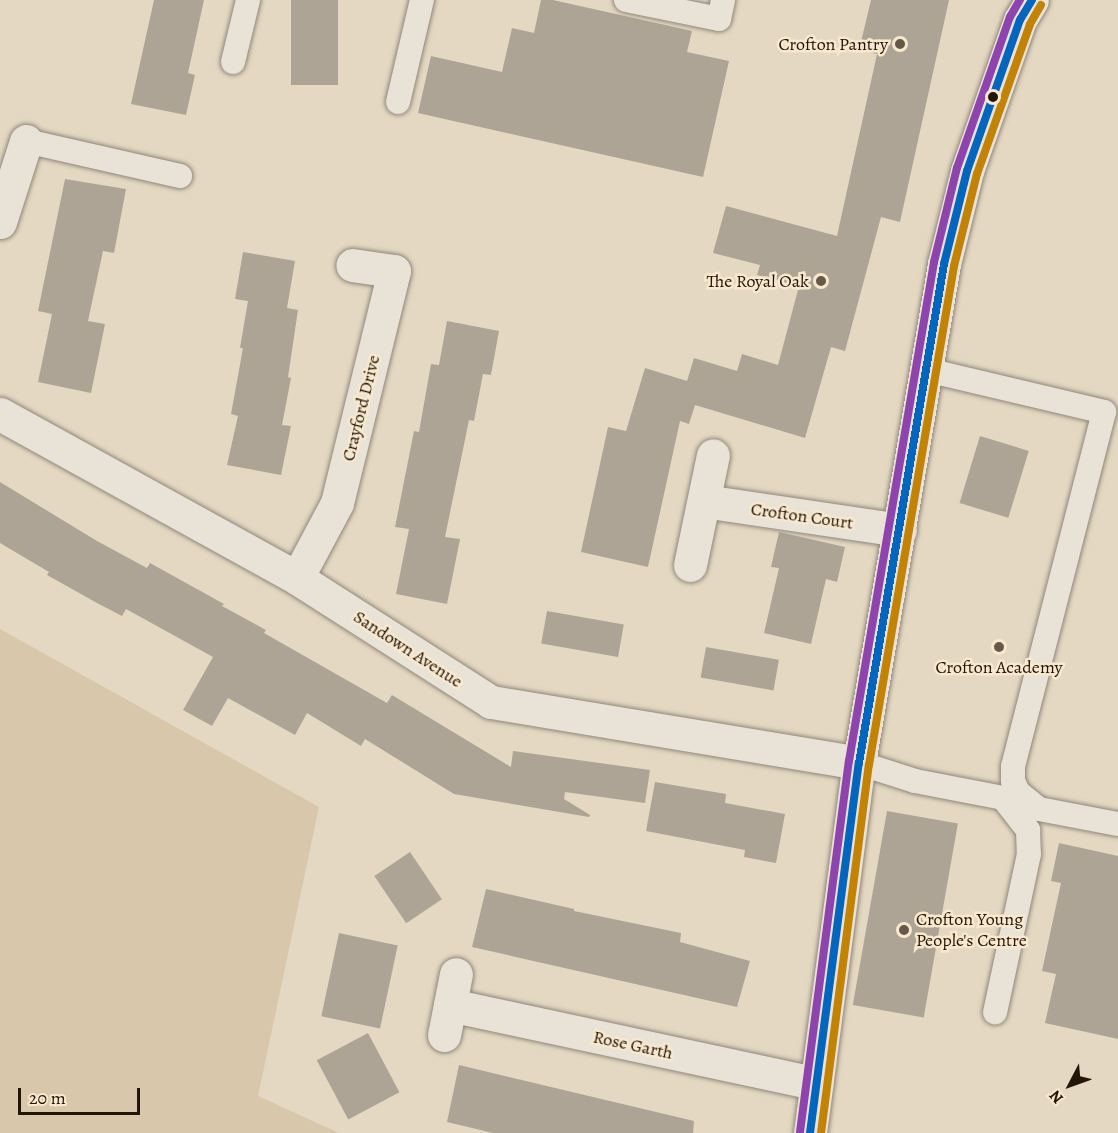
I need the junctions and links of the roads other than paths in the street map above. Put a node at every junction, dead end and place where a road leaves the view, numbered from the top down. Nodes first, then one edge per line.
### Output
1 (248, 0) edge
2 (422, 0) edge
3 (626, 0) edge
4 (723, 0) edge
5 (1032, 0) edge
6 (233, 62) dead end
7 (398, 102) dead end
8 (15, 157) edge
9 (180, 176) dead end
10 (0, 222) edge
11 (352, 265) dead end
12 (927, 370) junction
13 (0, 414) edge
14 (714, 455) dead end
15 (704, 501) junction
16 (900, 530) junction
17 (690, 565) dead end
18 (297, 578) junction
19 (859, 763) junction
20 (1118, 824) edge
21 (450, 1005) dead end
22 (995, 1012) dead end
23 (817, 1084) junction
24 (810, 1133) edge

1 - 6 lane
2 - 7 lane
3 - 4 lane
5 - 12 street
8 - 9 lane
8 - 10 street
11 - 18 street, Crayford Drive
12 - 16 street
12 - 20 lane
13 - 18 street, Sandown Avenue
14 - 15 street
15 - 16 street, Crofton Court
15 - 17 street
16 - 19 street
18 - 19 street, Sandown Avenue
19 - 22 lane
19 - 23 street
21 - 23 street, Rose Garth
23 - 24 street

